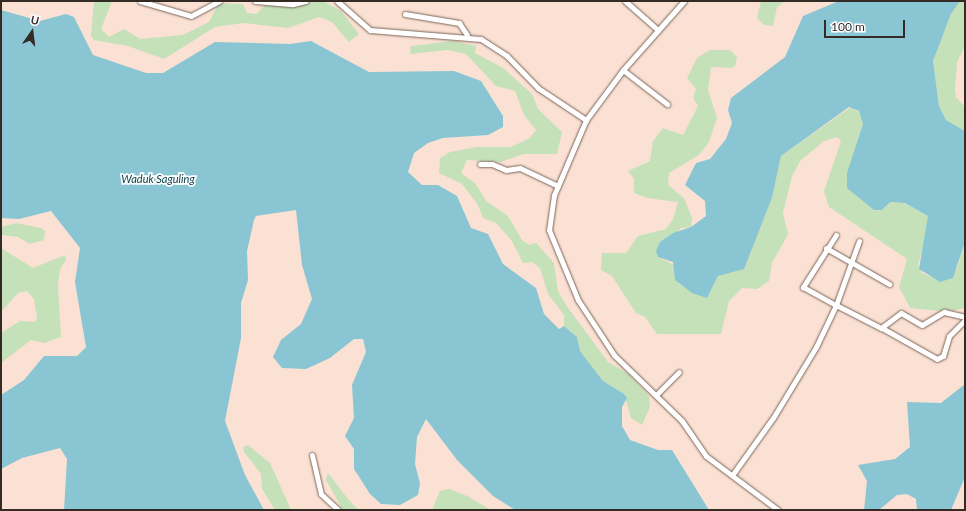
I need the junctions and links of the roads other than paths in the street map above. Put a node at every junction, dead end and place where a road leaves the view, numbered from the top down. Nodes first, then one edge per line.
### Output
1 (140, 1) edge
2 (218, 1) edge
3 (255, 1) edge
4 (306, 1) edge
5 (337, 1) edge
6 (625, 1) edge
7 (684, 1) edge
8 (405, 14) dead end
9 (658, 30) junction
10 (467, 35) junction
11 (623, 70) junction
12 (667, 104) dead end
13 (586, 120) junction
14 (480, 164) dead end
15 (558, 186) junction
16 (836, 235) dead end
17 (859, 241) dead end
18 (826, 248) junction
19 (850, 261) junction
20 (889, 284) dead end
21 (836, 305) junction
22 (964, 316) edge
23 (882, 328) junction
24 (678, 372) dead end
25 (657, 394) junction
26 (312, 455) dead end
27 (733, 474) junction
28 (338, 510) edge
29 (778, 510) edge

1 - 2 street
3 - 4 street
5 - 10 street
6 - 9 street
7 - 9 street
8 - 10 street
9 - 11 street
10 - 13 street
11 - 12 street
11 - 13 street
13 - 15 street
14 - 15 street
15 - 25 street
16 - 18 street
17 - 19 street
18 - 19 street
18 - 21 street
19 - 20 street
19 - 21 street
21 - 23 street
21 - 27 street
22 - 23 street
22 - 23 street
24 - 25 street
25 - 27 street
26 - 28 street
27 - 29 street

